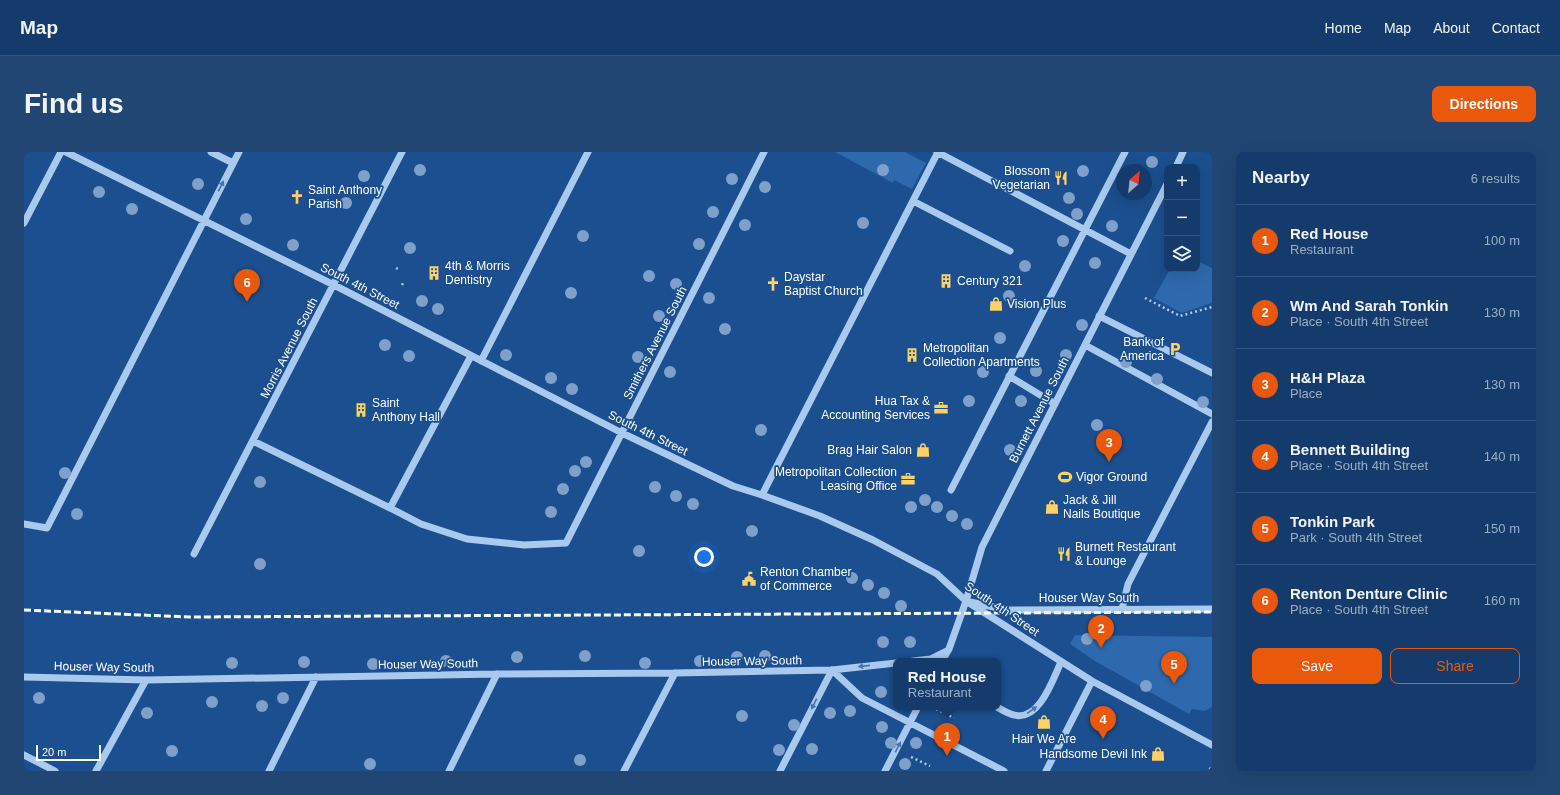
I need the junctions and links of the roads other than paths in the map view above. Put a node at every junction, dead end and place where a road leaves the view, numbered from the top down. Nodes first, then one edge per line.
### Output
1 (61, 152) edge
2 (66, 152) edge
3 (211, 152) edge
4 (239, 152) edge
5 (402, 152) edge
6 (588, 152) edge
7 (764, 152) edge
8 (937, 152) edge
9 (1125, 152) edge
10 (1183, 152) edge
11 (233, 163) junction
12 (1177, 164) edge
13 (1164, 190) edge
14 (913, 201) junction
15 (204, 221) junction
16 (24, 222) edge
17 (1084, 231) junction
18 (1010, 251) dead end
19 (1131, 254) junction
20 (334, 285) junction
21 (1099, 316) junction
22 (1085, 345) junction
23 (471, 356) junction
24 (481, 361) junction
25 (1212, 373) edge
26 (1009, 376) junction
27 (1055, 404) junction
28 (1212, 414) edge
29 (1212, 422) edge
30 (622, 434) junction
31 (253, 441) junction
32 (951, 490) dead end
33 (762, 495) junction
34 (390, 508) junction
35 (24, 524) edge
36 (194, 554) dead end
37 (966, 601) junction
38 (1122, 609) junction
39 (1212, 609) edge
40 (947, 651) junction
41 (933, 658) edge
42 (944, 658) edge
43 (1061, 662) junction
44 (893, 663) edge
45 (832, 670) junction
46 (675, 673) junction
47 (497, 674) junction
48 (24, 677) edge
49 (316, 677) junction
50 (146, 680) junction
51 (1092, 681) junction
52 (1001, 709) edge
53 (916, 710) edge
54 (910, 723) junction
55 (1212, 745) edge
56 (24, 755) edge
57 (55, 771) edge
58 (96, 771) edge
59 (269, 771) edge
60 (449, 771) edge
61 (624, 771) edge
62 (780, 771) edge
63 (885, 771) edge
64 (1004, 771) edge
65 (1046, 771) edge

1 - 16 street
2 - 15 street, South 4th Street
3 - 11 street
4 - 11 street
5 - 20 street, Morris Avenue South
6 - 24 street
7 - 30 street, Smithers Avenue South
8 - 14 street
8 - 17 street
9 - 17 street
10 - 12 street
15 -> 11 street
13 - 19 street, Burnett Avenue South
14 - 18 street
14 - 33 street
15 - 20 street, South 4th Street
15 - 35 street
17 - 19 street
17 - 26 street
19 - 21 street, Burnett Avenue South
20 - 23 street, South 4th Street
20 - 31 street, Morris Avenue South
21 - 22 street, Burnett Avenue South
21 - 25 street
22 - 27 street, Burnett Avenue South
22 - 28 street
23 - 24 street, South 4th Street
23 - 34 street
24 - 30 street, South 4th Street
26 - 27 street
26 - 32 street
27 - 37 street, Burnett Avenue South
29 - 38 street
30 - 33 street, South 4th Street
30 - 34 street, Smithers Avenue South
31 - 34 street
31 - 36 street, Morris Avenue South
33 - 37 street, South 4th Street
37 - 38 street, Houser Way South
37 - 40 street, Burnett Avenue South
37 - 43 street, South 4th Street
38 - 39 street, Houser Way South
40 - 41 street
40 - 42 street, Burnett Avenue South
43 - 51 street, South 4th Street
52 -> 43 street
44 -> 45 street
45 - 46 street, Houser Way South
45 - 54 street
45 -> 62 street
46 - 47 street, Houser Way South
46 - 61 street
47 - 49 street, Houser Way South
47 - 60 street
48 - 50 street, Houser Way South
49 - 50 street, Houser Way South
49 - 59 street
50 - 58 street
51 - 55 street, South 4th Street
51 - 65 street
53 - 54 street
63 -> 54 street
54 - 64 street
56 - 57 street

